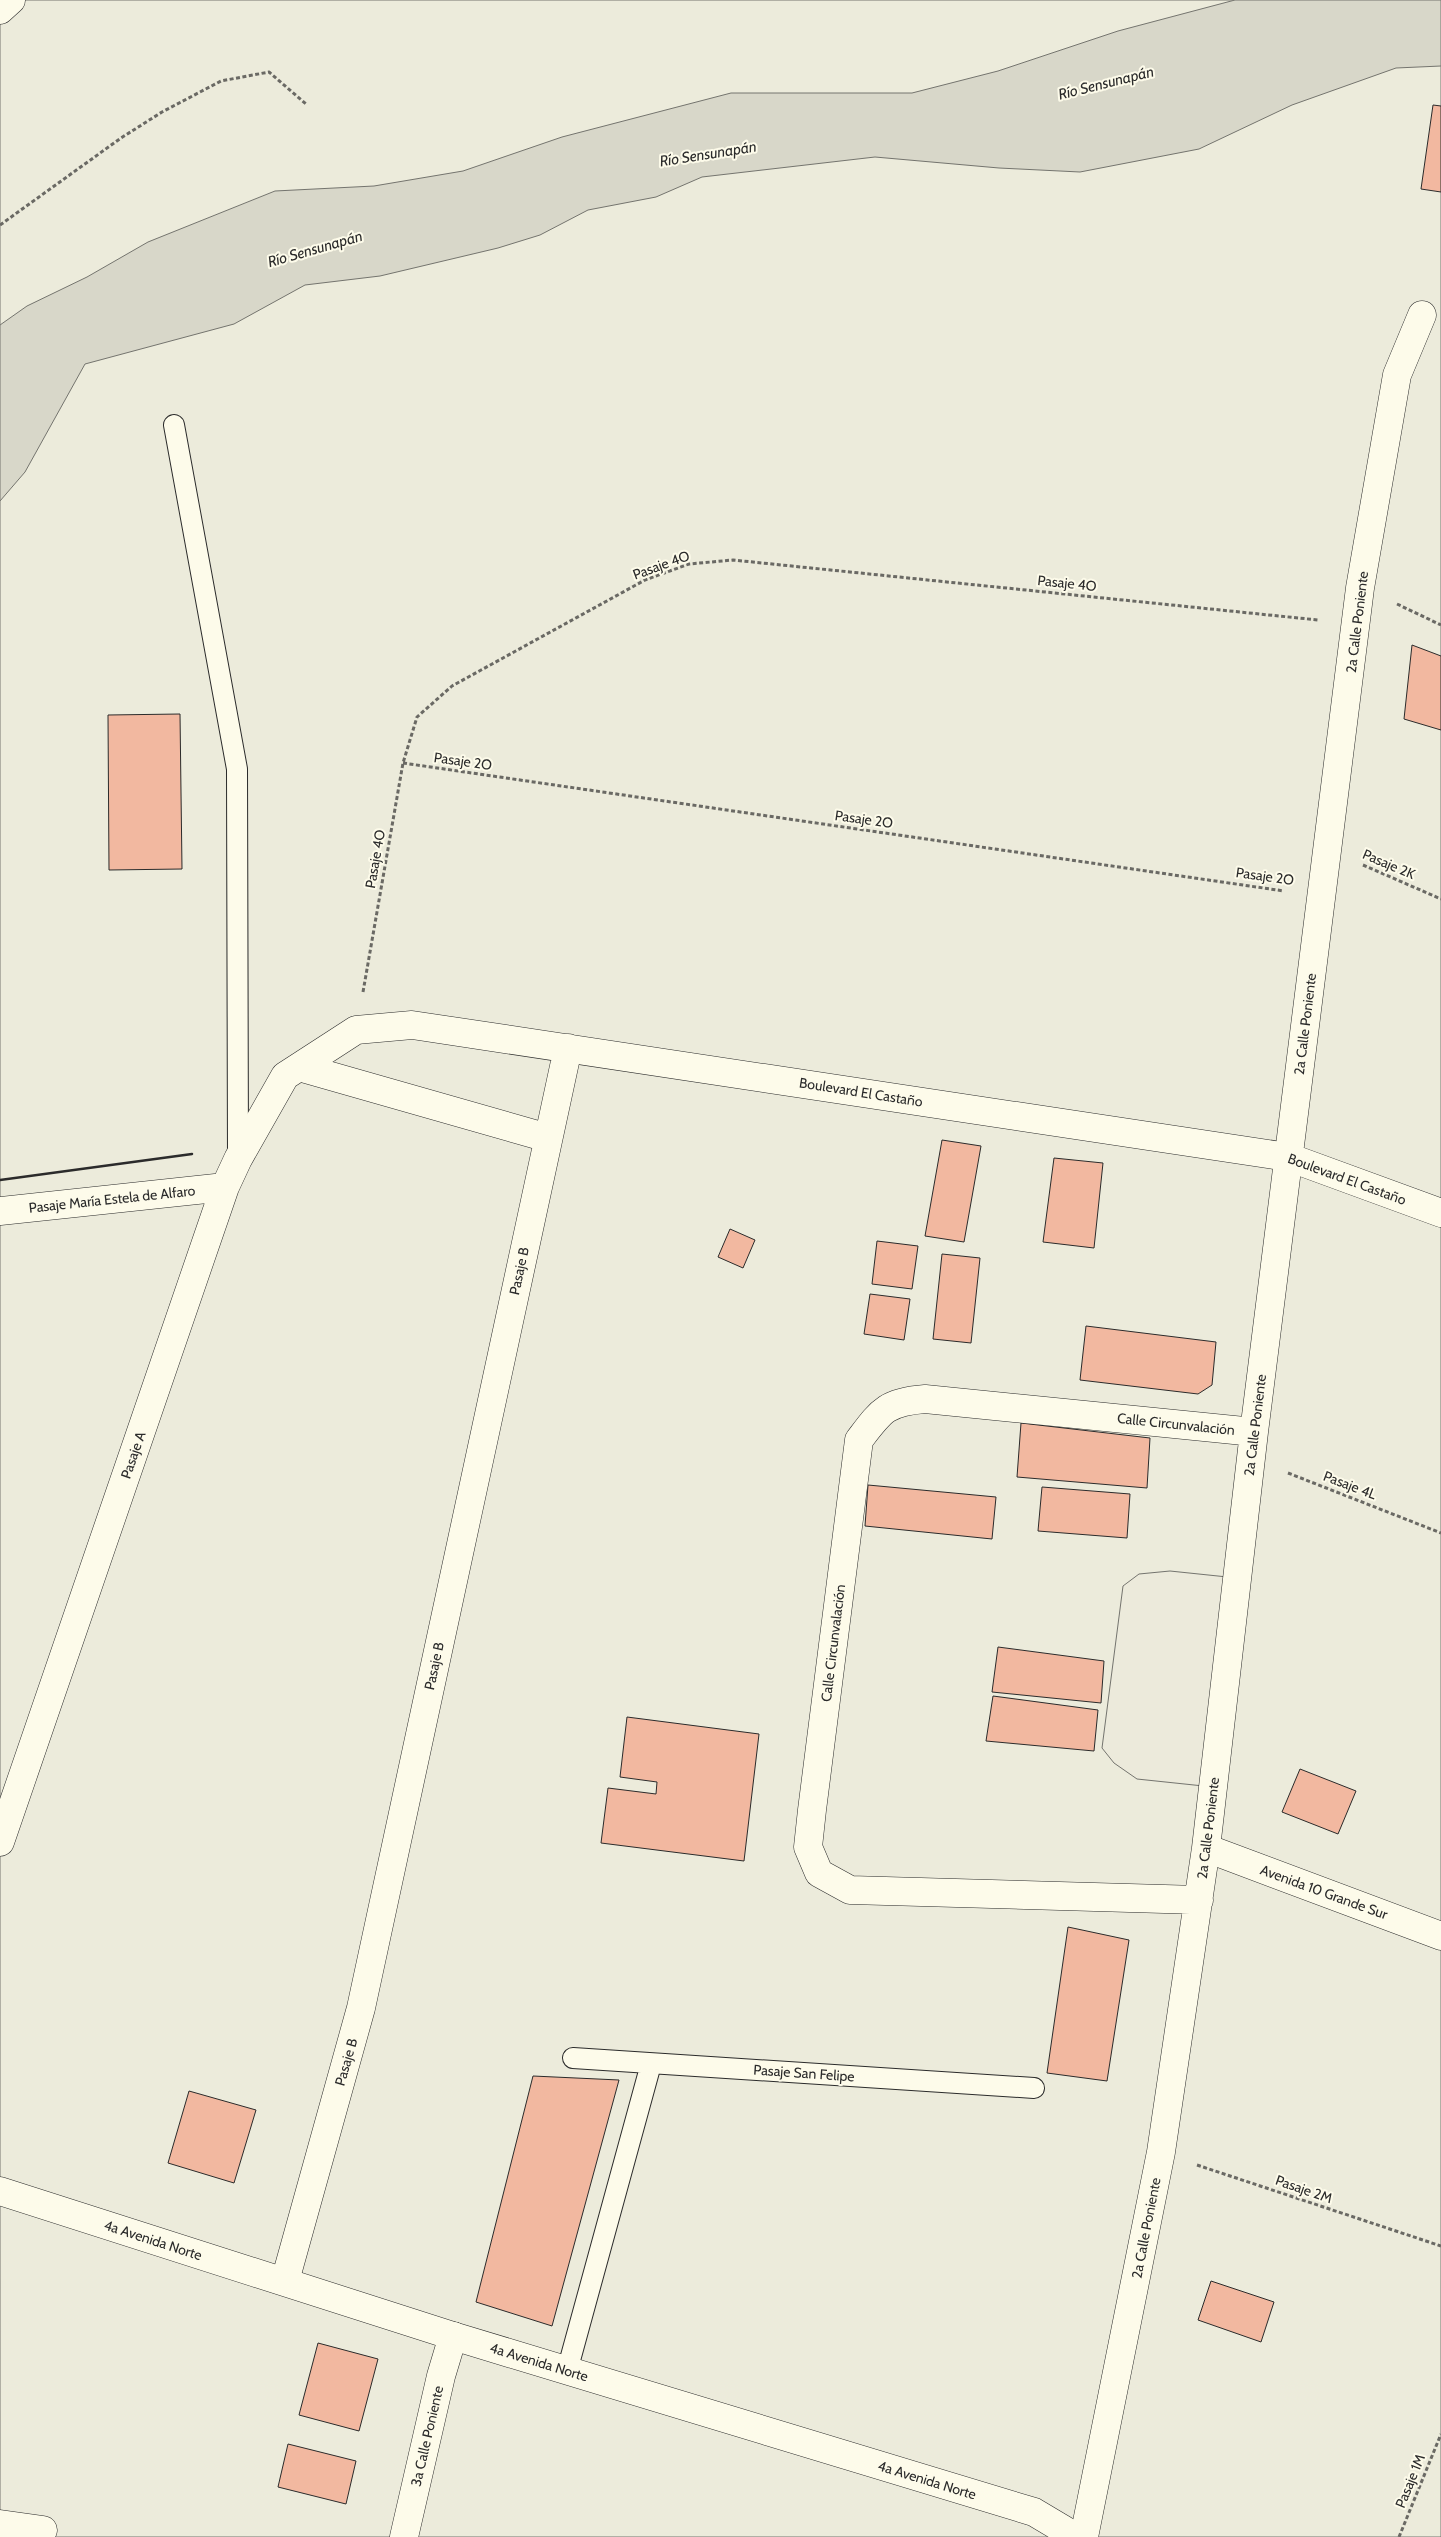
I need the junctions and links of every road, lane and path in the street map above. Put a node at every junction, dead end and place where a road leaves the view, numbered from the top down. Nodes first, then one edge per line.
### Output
1 (10, 0) edge
2 (0, 10) edge
3 (306, 104) dead end
4 (0, 225) edge
5 (1422, 315) dead end
6 (174, 425) dead end
7 (1360, 588) junction
8 (1356, 623) junction
9 (1441, 625) edge
10 (403, 763) junction
11 (1328, 850) junction
12 (1322, 896) junction
13 (1441, 899) edge
14 (356, 1030) junction
15 (568, 1048) junction
16 (292, 1072) junction
17 (548, 1138) junction
18 (1288, 1157) junction
19 (238, 1159) junction
20 (225, 1187) junction
21 (0, 1211) edge
22 (1441, 1213) edge
23 (1254, 1432) junction
24 (1251, 1459) junction
25 (1441, 1533) edge
26 (0, 1842) edge
27 (1206, 1848) junction
28 (1199, 1900) junction
29 (1441, 1936) edge
30 (573, 2058) dead end
31 (651, 2064) junction
32 (1034, 2088) dead end
33 (1161, 2152) junction
34 (0, 2191) edge
35 (1441, 2246) edge
36 (285, 2281) junction
37 (453, 2336) junction
38 (567, 2371) junction
39 (1441, 2434) edge
40 (0, 2524) edge
41 (43, 2530) dead end
42 (404, 2537) edge
43 (1076, 2537) edge
44 (1084, 2537) edge
45 (1399, 2537) edge

1 - 2 street
3 - 4 path
5 - 7 street, 2a Calle Poniente
6 - 19 lane
7 - 8 street, 2a Calle Poniente
7 - 9 path
8 - 10 path, Pasaje 4O
8 - 11 street, 2a Calle Poniente
10 - 12 path, Pasaje 2O
10 - 14 path, Pasaje 4O
11 - 12 street, 2a Calle Poniente
11 - 13 path, Pasaje 2K
12 - 18 street, 2a Calle Poniente
14 - 15 street, Boulevard El Castaño
14 - 16 street, Boulevard El Castaño
15 - 17 street, Pasaje B
15 - 18 street, Boulevard El Castaño
16 - 17 street
16 - 19 street, Pasaje A
17 - 36 street, Pasaje B
18 - 22 street, Boulevard El Castaño
18 - 23 street, 2a Calle Poniente
19 - 20 street, Pasaje A
20 - 21 street, Pasaje María Estela de Alfaro
20 - 26 street, Pasaje A
23 - 24 street, 2a Calle Poniente
23 - 28 street, Calle Circunvalación
24 - 25 path, Pasaje 4L
24 - 27 street, 2a Calle Poniente
27 - 28 street, 2a Calle Poniente
27 - 29 street, Avenida 10 Grande Sur
28 - 33 street, 2a Calle Poniente
30 - 31 lane, Pasaje San Felipe
31 - 32 lane, Pasaje San Felipe
31 - 38 lane
33 - 35 path, Pasaje 2M
33 - 44 street, 2a Calle Poniente
34 - 36 street, 4a Avenida Norte
36 - 37 street, 4a Avenida Norte
37 - 38 street, 4a Avenida Norte
37 - 42 street, 3a Calle Poniente
38 - 43 street, 4a Avenida Norte
39 - 45 path, Pasaje 1M
40 - 41 street

